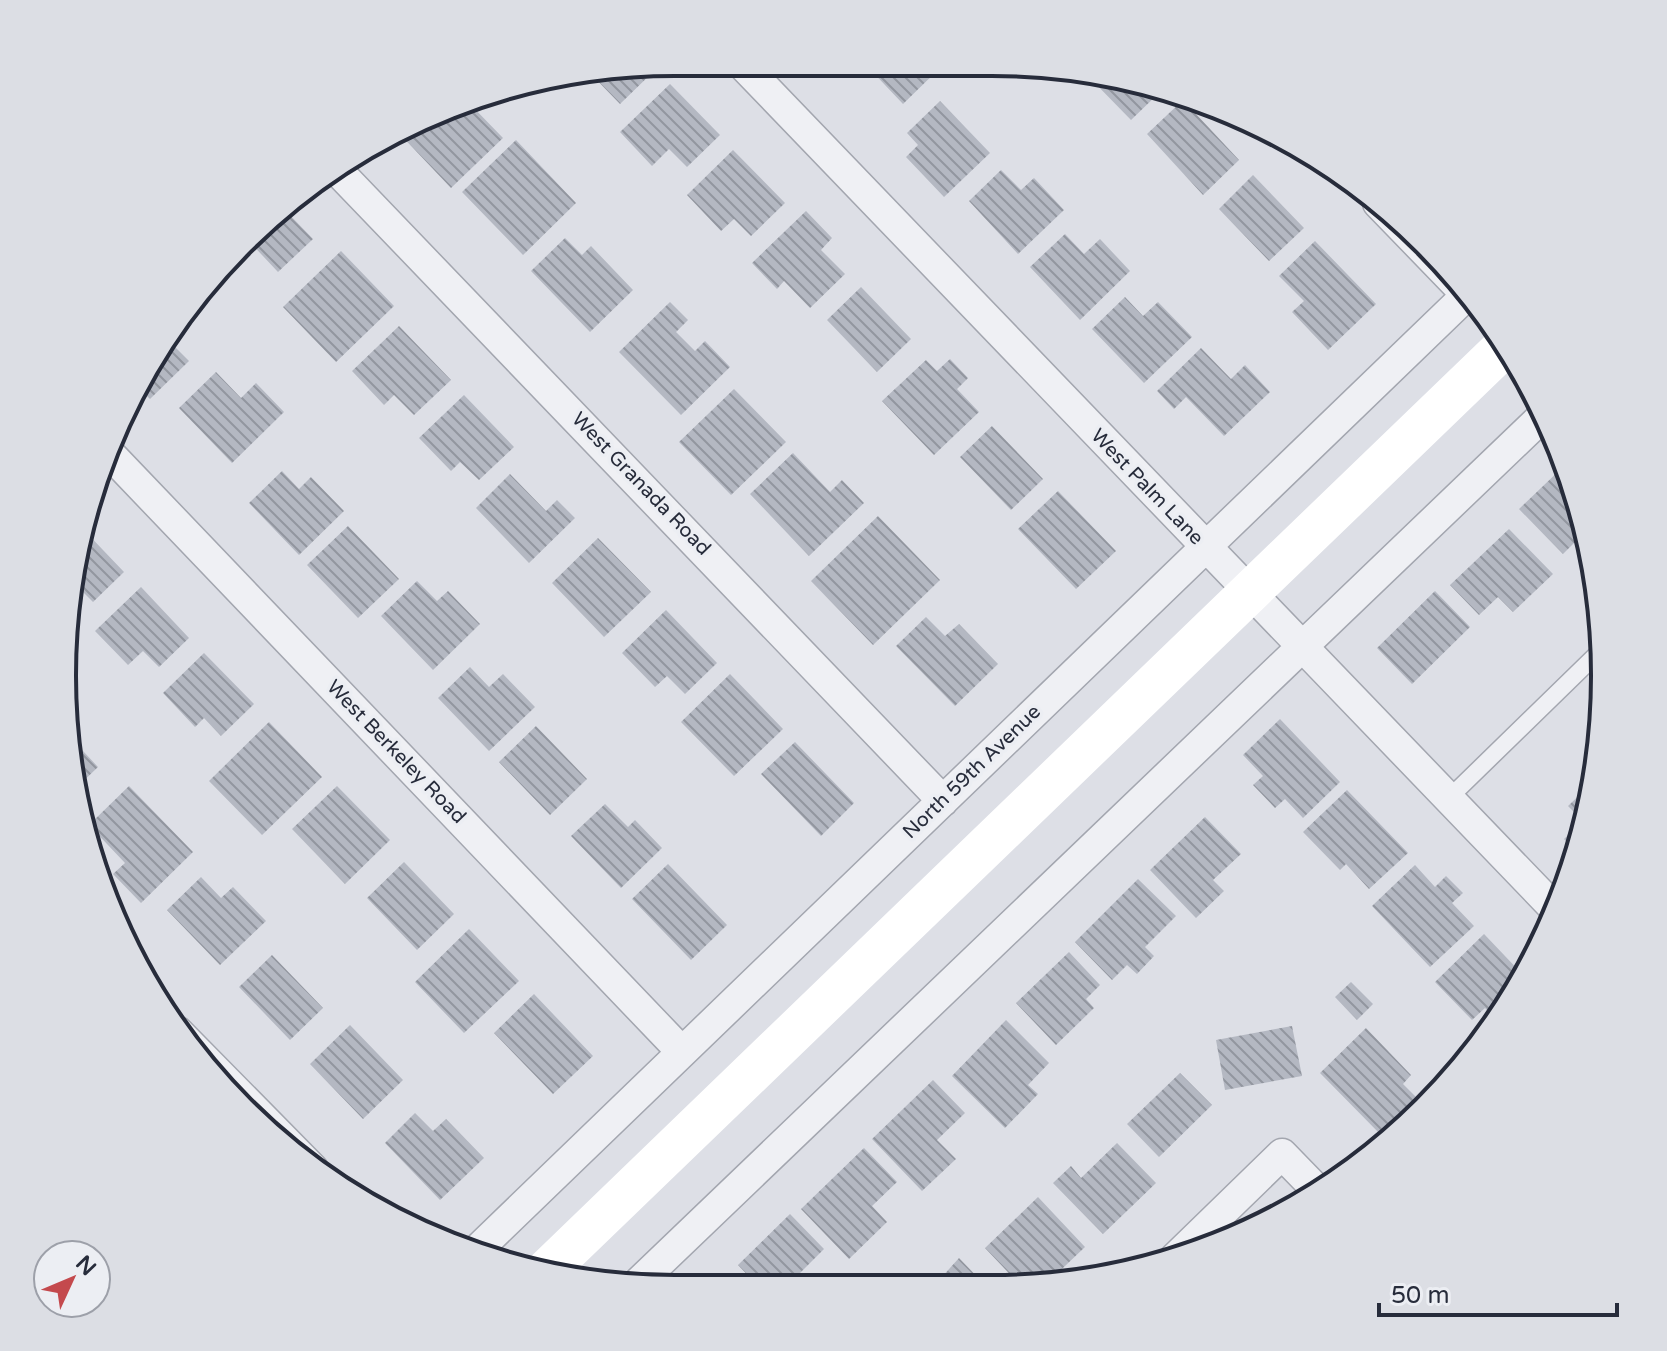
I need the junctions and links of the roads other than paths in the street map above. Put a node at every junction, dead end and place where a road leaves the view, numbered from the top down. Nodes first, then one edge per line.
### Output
1 (753, 76) edge
2 (343, 176) edge
3 (1460, 302) edge
4 (1497, 354) edge
5 (1535, 424) edge
6 (116, 461) edge
7 (1205, 547) junction
8 (1248, 593) junction
9 (1300, 647) junction
10 (1591, 660) edge
11 (1447, 800) junction
12 (943, 801) junction
13 (1547, 901) edge
14 (682, 1052) junction
15 (1310, 1183) edge
16 (1195, 1239) edge
17 (484, 1243) edge
18 (555, 1262) edge
19 (647, 1274) edge

1 - 7 street, West Palm Lane
2 - 12 street, West Granada Road
3 - 7 street, North 59th Avenue
4 - 8 main road
5 - 9 street
6 - 14 street, West Berkeley Road
7 - 8 street, West Palm Lane
7 - 12 street, North 59th Avenue
8 - 9 street, West Palm Lane
8 - 18 main road
9 - 11 street, West Palm Lane
9 - 19 street
10 - 11 lane
11 - 13 street, West Palm Lane
12 - 14 street, North 59th Avenue
14 - 17 street, North 59th Avenue
15 - 16 street

